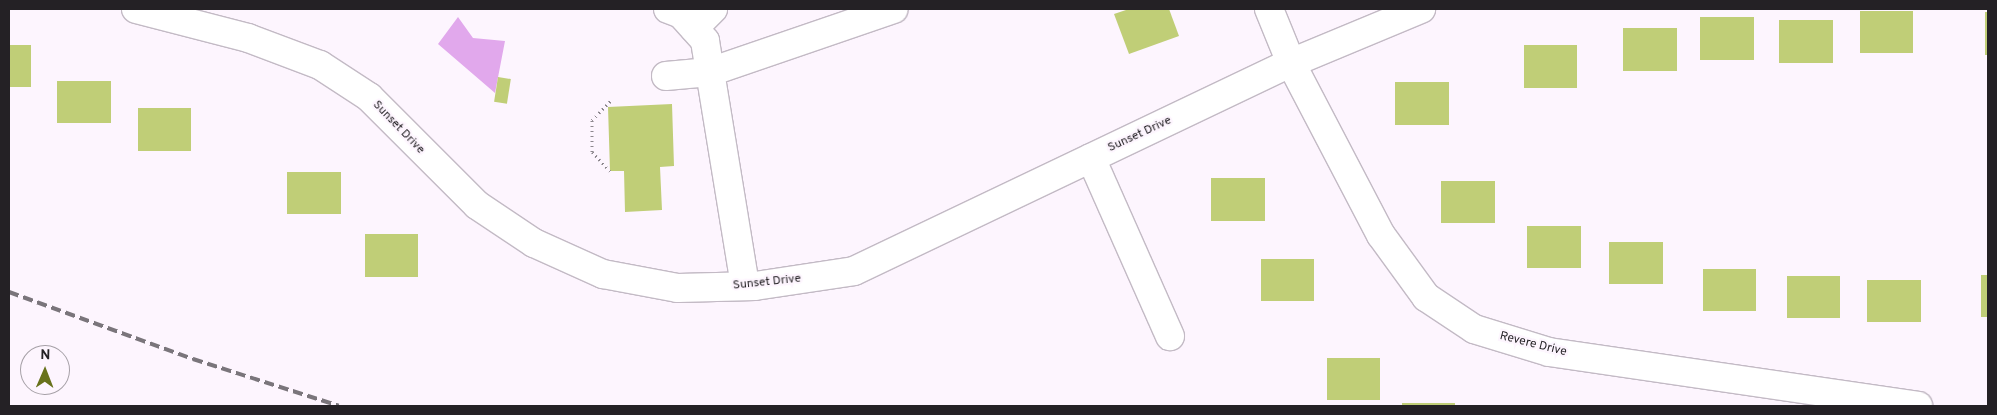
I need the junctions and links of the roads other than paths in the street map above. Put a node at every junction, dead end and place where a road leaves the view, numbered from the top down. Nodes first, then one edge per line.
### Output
1 (136, 9) edge
2 (668, 9) edge
3 (713, 9) edge
4 (894, 9) edge
5 (1269, 9) edge
6 (1421, 9) edge
7 (694, 28) junction
8 (1290, 63) junction
9 (710, 72) junction
10 (666, 76) dead end
11 (1091, 158) junction
12 (745, 286) junction
13 (1170, 336) dead end
14 (1918, 406) edge

1 - 12 street, Sunset Drive
2 - 7 street
3 - 7 street
4 - 9 street
5 - 8 street, Revere Drive
6 - 8 street, Sunset Drive
7 - 9 street
8 - 11 street, Sunset Drive
8 - 14 street, Revere Drive
9 - 10 street
9 - 12 street
11 - 12 street, Sunset Drive
11 - 13 street

